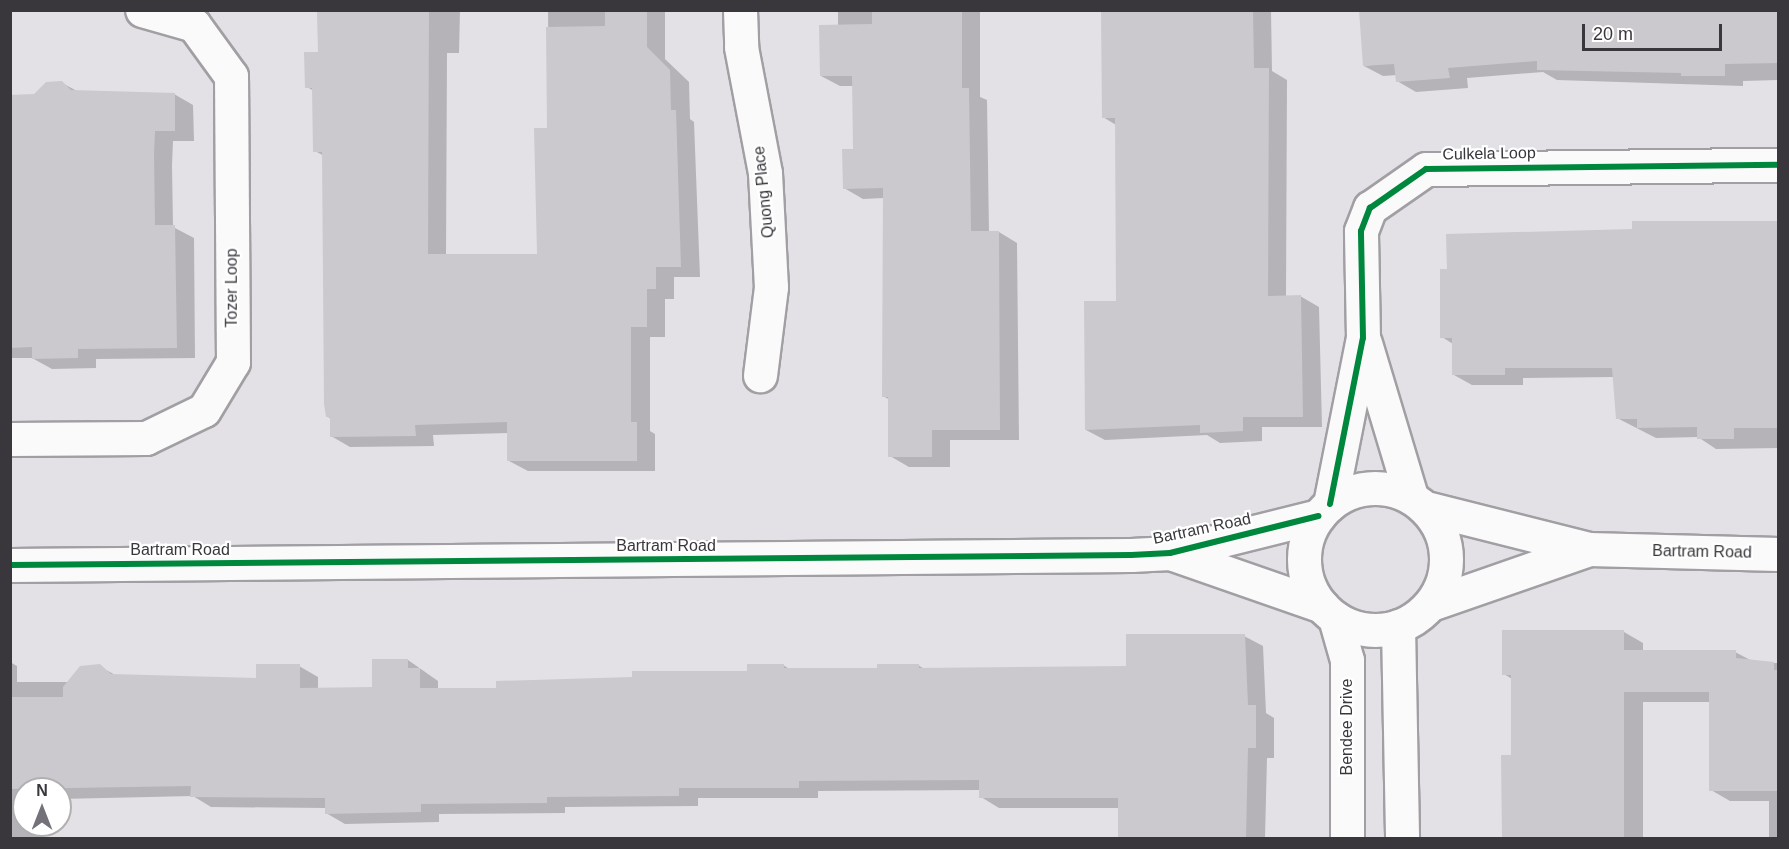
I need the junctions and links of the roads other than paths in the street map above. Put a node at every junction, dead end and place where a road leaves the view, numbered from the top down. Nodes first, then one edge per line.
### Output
1 (142, 10) edge
2 (740, 10) edge
3 (1779, 165) edge
4 (1363, 338) junction
5 (760, 375) dead end
6 (10, 439) edge
7 (1418, 502) junction
8 (1324, 510) junction
9 (1589, 549) junction
10 (1170, 553) junction
11 (1779, 554) edge
12 (10, 565) edge
13 (1431, 604) junction
14 (1328, 612) junction
15 (1398, 626) junction
16 (1347, 838) edge
17 (1402, 838) edge

1 - 6 street, Tozer Loop
2 - 5 street, Quong Place
3 - 4 street, Culkela Loop
4 - 7 street, Culkela Loop
4 - 8 street, Culkela Loop
7 - 8 street
7 - 9 street, Bartram Road
7 - 13 street
8 - 10 street, Bartram Road
8 - 14 street
9 - 11 street, Bartram Road
9 - 13 street, Bartram Road
10 - 12 street, Bartram Road
10 - 14 street, Bartram Road
13 - 15 street
14 - 15 street
14 - 16 street, Bendee Drive
15 - 17 street

